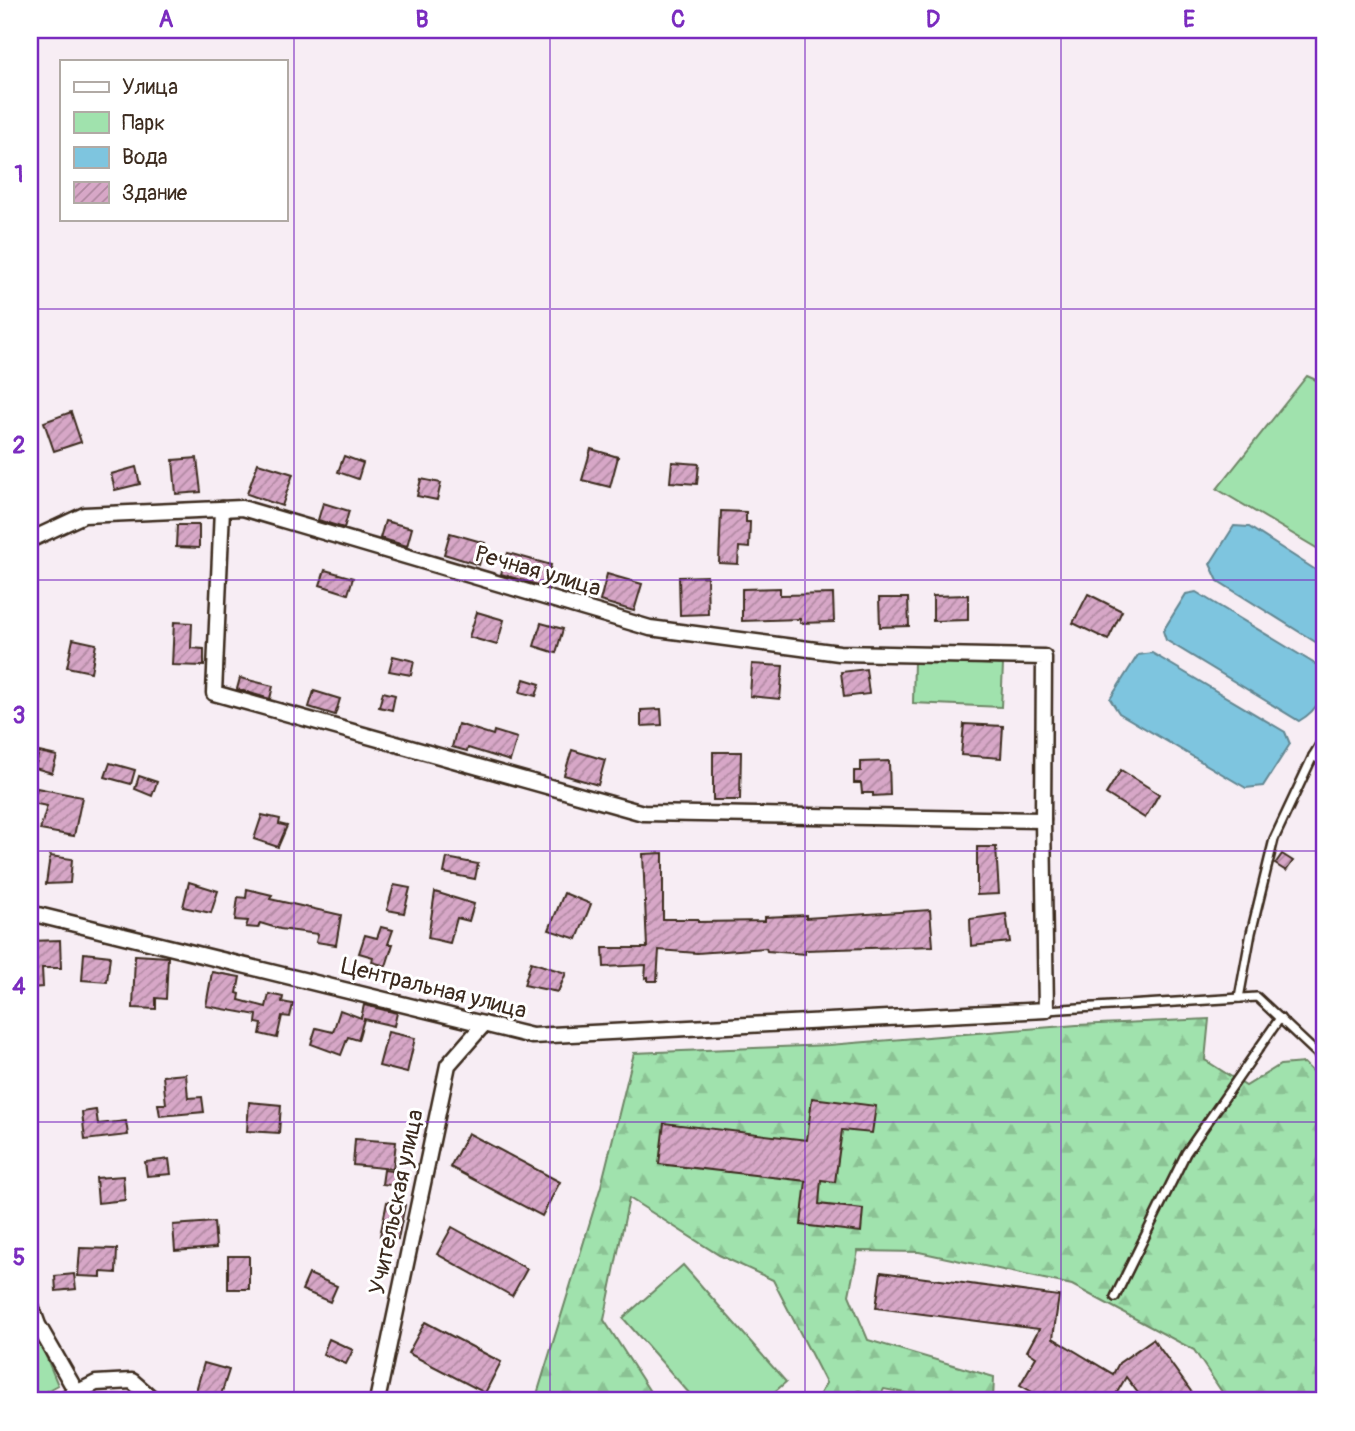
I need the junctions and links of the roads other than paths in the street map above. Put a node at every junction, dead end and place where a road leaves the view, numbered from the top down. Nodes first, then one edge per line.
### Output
1 (222, 509) junction
2 (30, 540) edge
3 (1325, 736) edge
4 (1313, 755) junction
5 (1325, 763) edge
6 (1043, 820) junction
7 (30, 913) edge
8 (1240, 998) junction
9 (1046, 1010) junction
10 (1280, 1018) junction
11 (484, 1024) junction
12 (1325, 1061) edge
13 (1115, 1297) dead end
14 (30, 1303) edge
15 (77, 1393) junction
16 (60, 1401) edge
17 (155, 1401) edge
18 (377, 1401) edge

1 - 2 street, Речная улица
1 - 6 street, Речная улица
1 - 6 street
3 - 4 lane
4 - 5 lane
4 - 8 lane
6 - 9 street
7 - 11 street, Центральная улица
8 - 9 lane
8 - 10 lane
9 - 11 street, Центральная улица
10 - 12 lane
10 - 13 lane
11 - 18 street, Учительская улица
14 - 15 street
15 - 16 street
15 - 17 street

